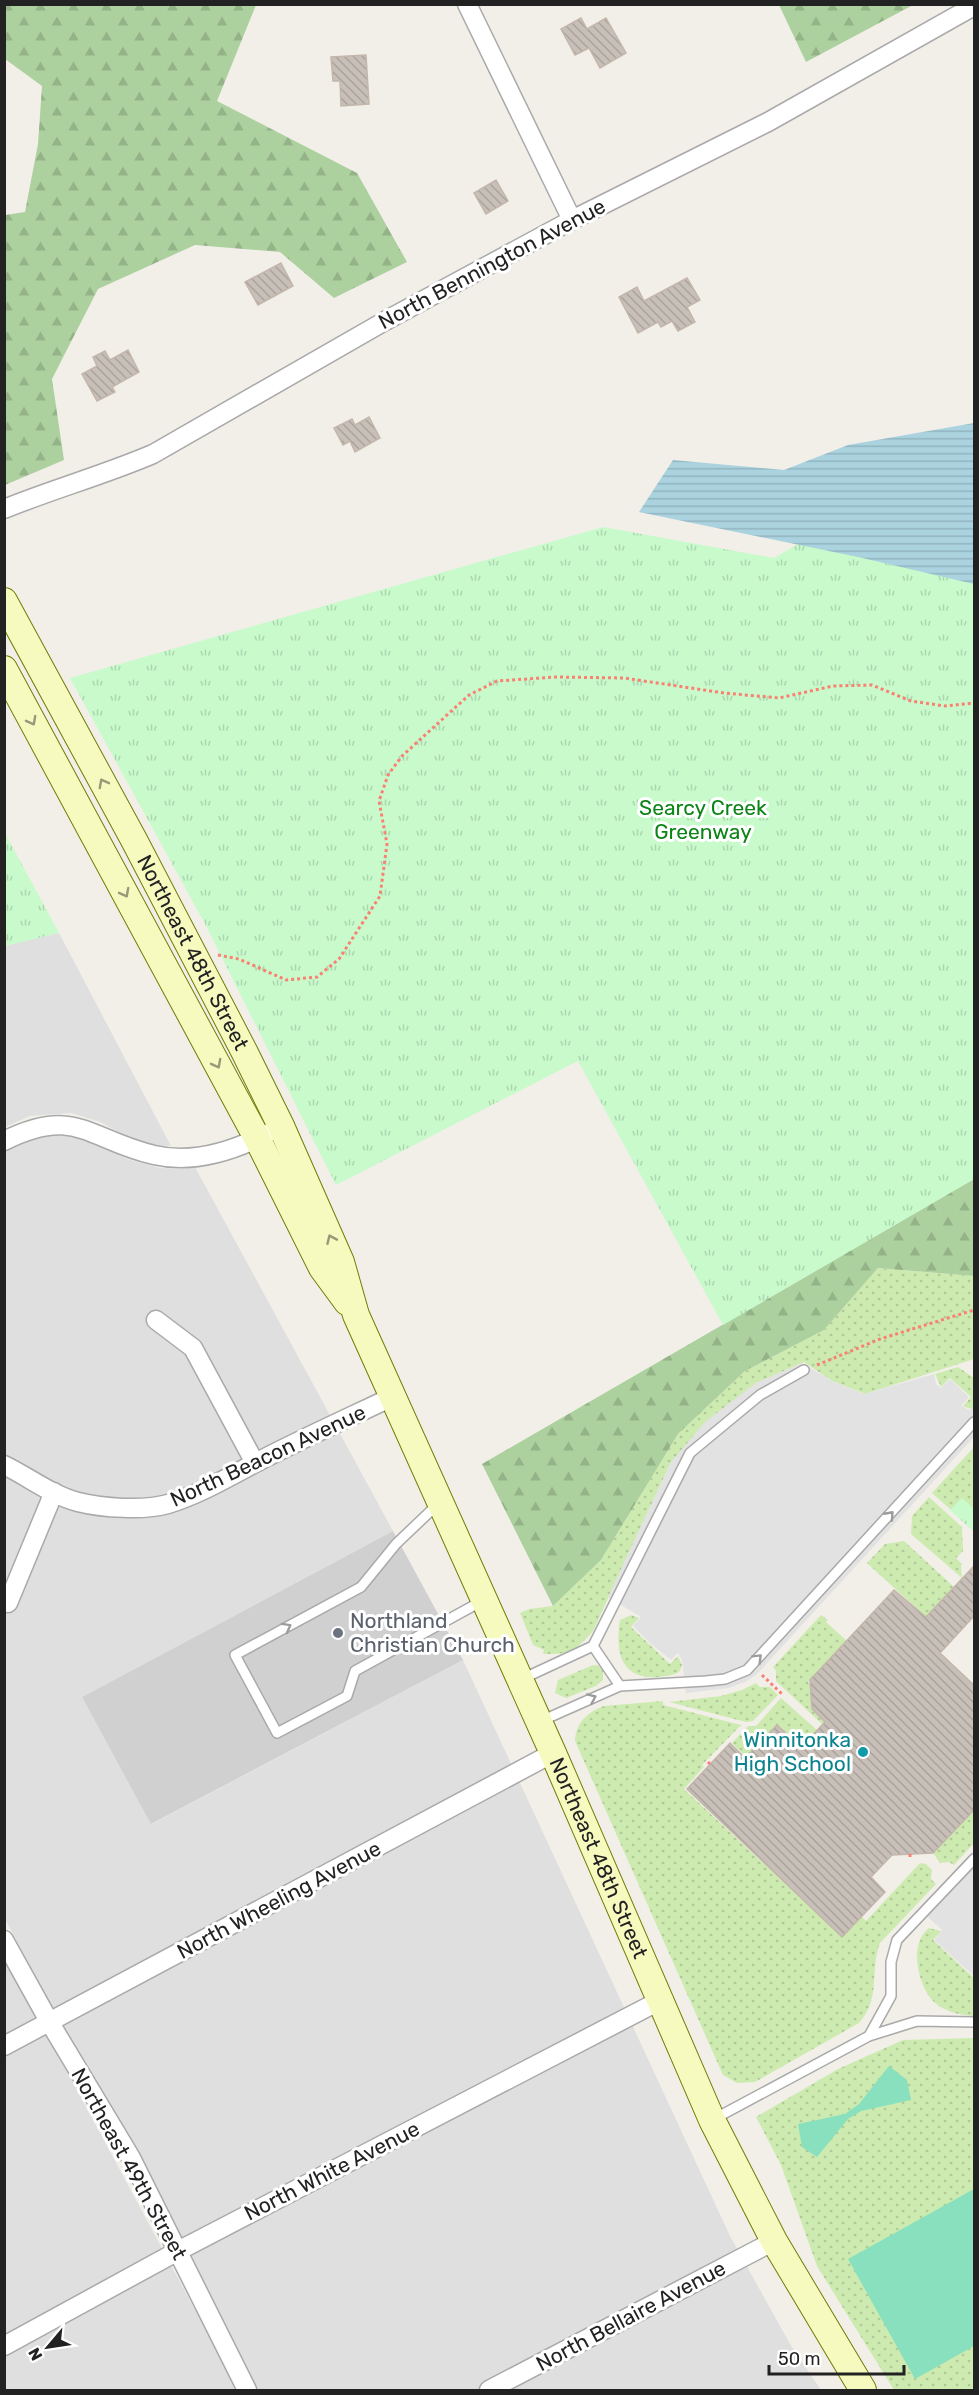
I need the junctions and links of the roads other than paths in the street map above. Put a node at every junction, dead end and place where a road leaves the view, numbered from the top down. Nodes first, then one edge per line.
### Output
1 (467, 4) edge
2 (975, 6) edge
3 (572, 220) junction
4 (4, 509) edge
5 (4, 601) edge
6 (4, 669) edge
7 (124, 822) junction
8 (96, 838) junction
9 (281, 1126) junction
10 (257, 1138) junction
11 (4, 1141) edge
12 (356, 1315) junction
13 (156, 1320) dead end
14 (804, 1370) road end
15 (394, 1396) junction
16 (975, 1422) edge
17 (255, 1463) junction
18 (4, 1465) edge
19 (54, 1492) junction
20 (441, 1502) junction
21 (484, 1600) junction
22 (8, 1603) dead end
23 (593, 1646) junction
24 (520, 1680) junction
25 (620, 1686) junction
26 (539, 1722) junction
27 (553, 1753) junction
28 (975, 1859) edge
29 (4, 1940) edge
30 (661, 2000) junction
31 (975, 2022) edge
32 (50, 2023) junction
33 (869, 2036) junction
34 (4, 2046) edge
35 (712, 2120) junction
36 (774, 2241) junction
37 (178, 2251) junction
38 (4, 2346) edge
39 (247, 2391) edge
40 (489, 2391) edge
41 (863, 2391) edge

1 - 3 street
2 - 3 street, North Bennington Avenue
3 - 4 street, North Bennington Avenue
7 -> 5 street, Northeast 48th Street
6 -> 8 street, Northeast 48th Street
7 - 8 street
7 - 9 street, Northeast 48th Street
8 -> 10 street, Northeast 48th Street
9 - 10 street
12 -> 9 street, Northeast 48th Street
10 - 11 street
10 - 12 street, Northeast 48th Street
12 - 15 street, Northeast 48th Street
13 - 17 street
14 - 23 lane
15 - 17 street, North Beacon Avenue
15 - 20 street, Northeast 48th Street
25 -> 16 lane
17 - 19 street, North Beacon Avenue
18 - 19 street, North Beacon Avenue
19 - 22 street
20 - 21 street, Northeast 48th Street
21 -> 20 lane
21 - 24 street, Northeast 48th Street
23 - 24 lane
23 - 25 lane
24 - 26 street, Northeast 48th Street
26 -> 25 lane
26 - 27 street, Northeast 48th Street
27 - 30 street, Northeast 48th Street
27 - 32 street, North Wheeling Avenue
28 - 33 lane
29 - 32 street, Northeast 49th Street
30 - 35 street, Northeast 48th Street
30 - 37 street, North White Avenue
31 - 33 lane
32 - 34 street, North Wheeling Avenue
32 - 37 street, Northeast 49th Street
33 - 35 lane
35 - 36 street, Northeast 48th Street
36 - 40 street, North Bellaire Avenue
36 - 41 street, Northeast 48th Street
37 - 38 street, North White Avenue
37 - 39 street, Northeast 49th Street

